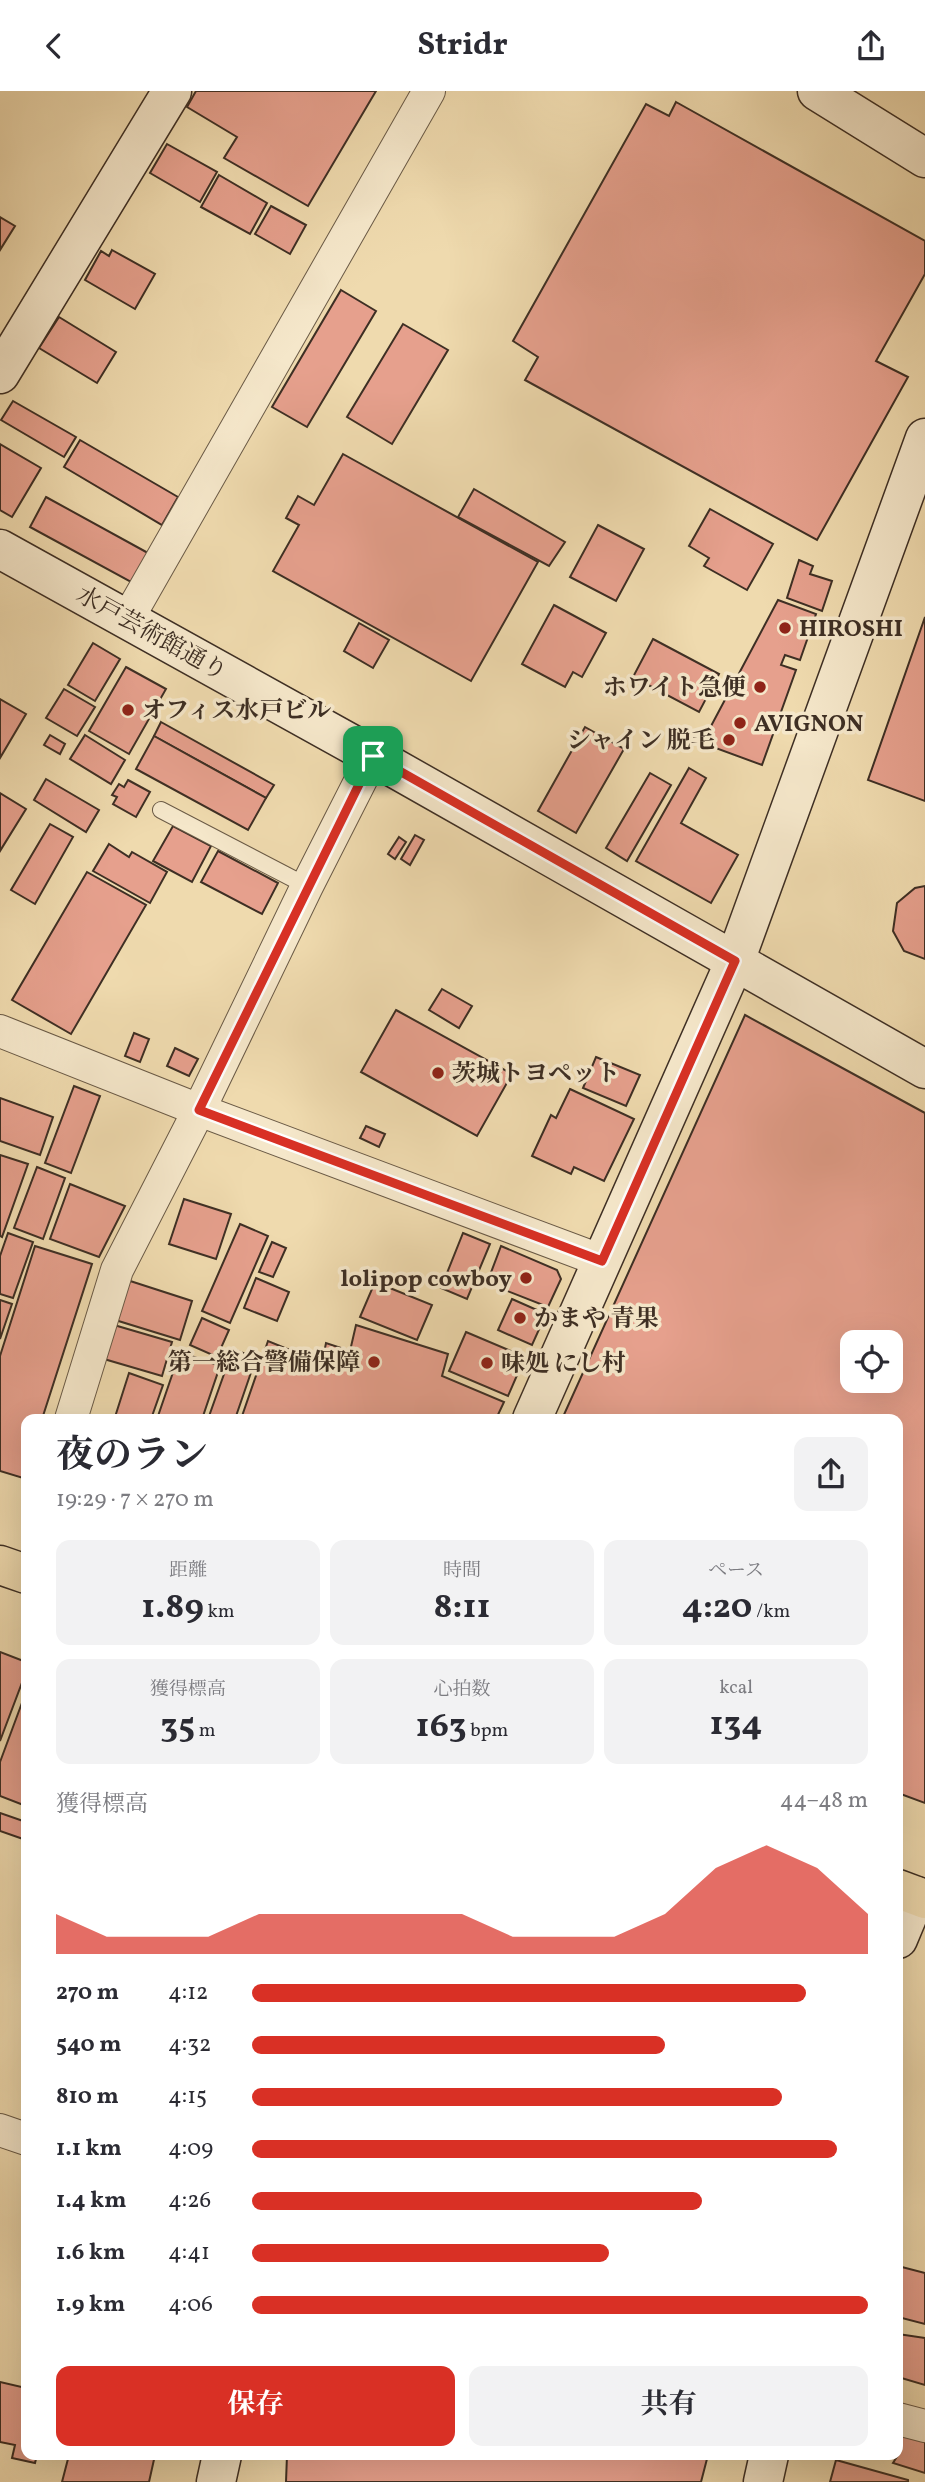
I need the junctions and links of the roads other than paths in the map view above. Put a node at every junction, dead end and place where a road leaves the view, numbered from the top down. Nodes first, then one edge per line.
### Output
1 (172, 91) edge
2 (429, 91) edge
3 (817, 91) edge
4 (925, 157) edge
5 (0, 374) edge
6 (925, 438) edge
7 (0, 549) edge
8 (127, 620) junction
9 (373, 756) junction
10 (160, 810) dead end
11 (307, 886) junction
12 (735, 961) junction
13 (0, 1031) edge
14 (925, 1069) edge
15 (199, 1110) junction
16 (602, 1261) junction
17 (73, 1414) edge
18 (534, 1414) edge
19 (916, 1891) edge
20 (903, 1926) edge
21 (0, 2130) edge
22 (21, 2137) edge
23 (903, 2420) edge
24 (925, 2426) edge
25 (221, 2460) edge
26 (768, 2460) edge
27 (216, 2482) edge
28 (763, 2482) edge

1 - 5 street
2 - 8 street
3 - 4 street
6 - 12 street
7 - 8 street, 水戸芸術館通り
8 - 9 street, 水戸芸術館通り
9 - 11 street
9 - 12 street, 水戸芸術館通り
10 - 11 lane
11 - 15 street
12 - 14 street, 水戸芸術館通り
12 - 16 street
13 - 15 street
15 - 16 street
15 - 17 street
16 - 18 street
19 - 20 street
21 - 22 street
23 - 24 street
25 - 27 street
26 - 28 street

